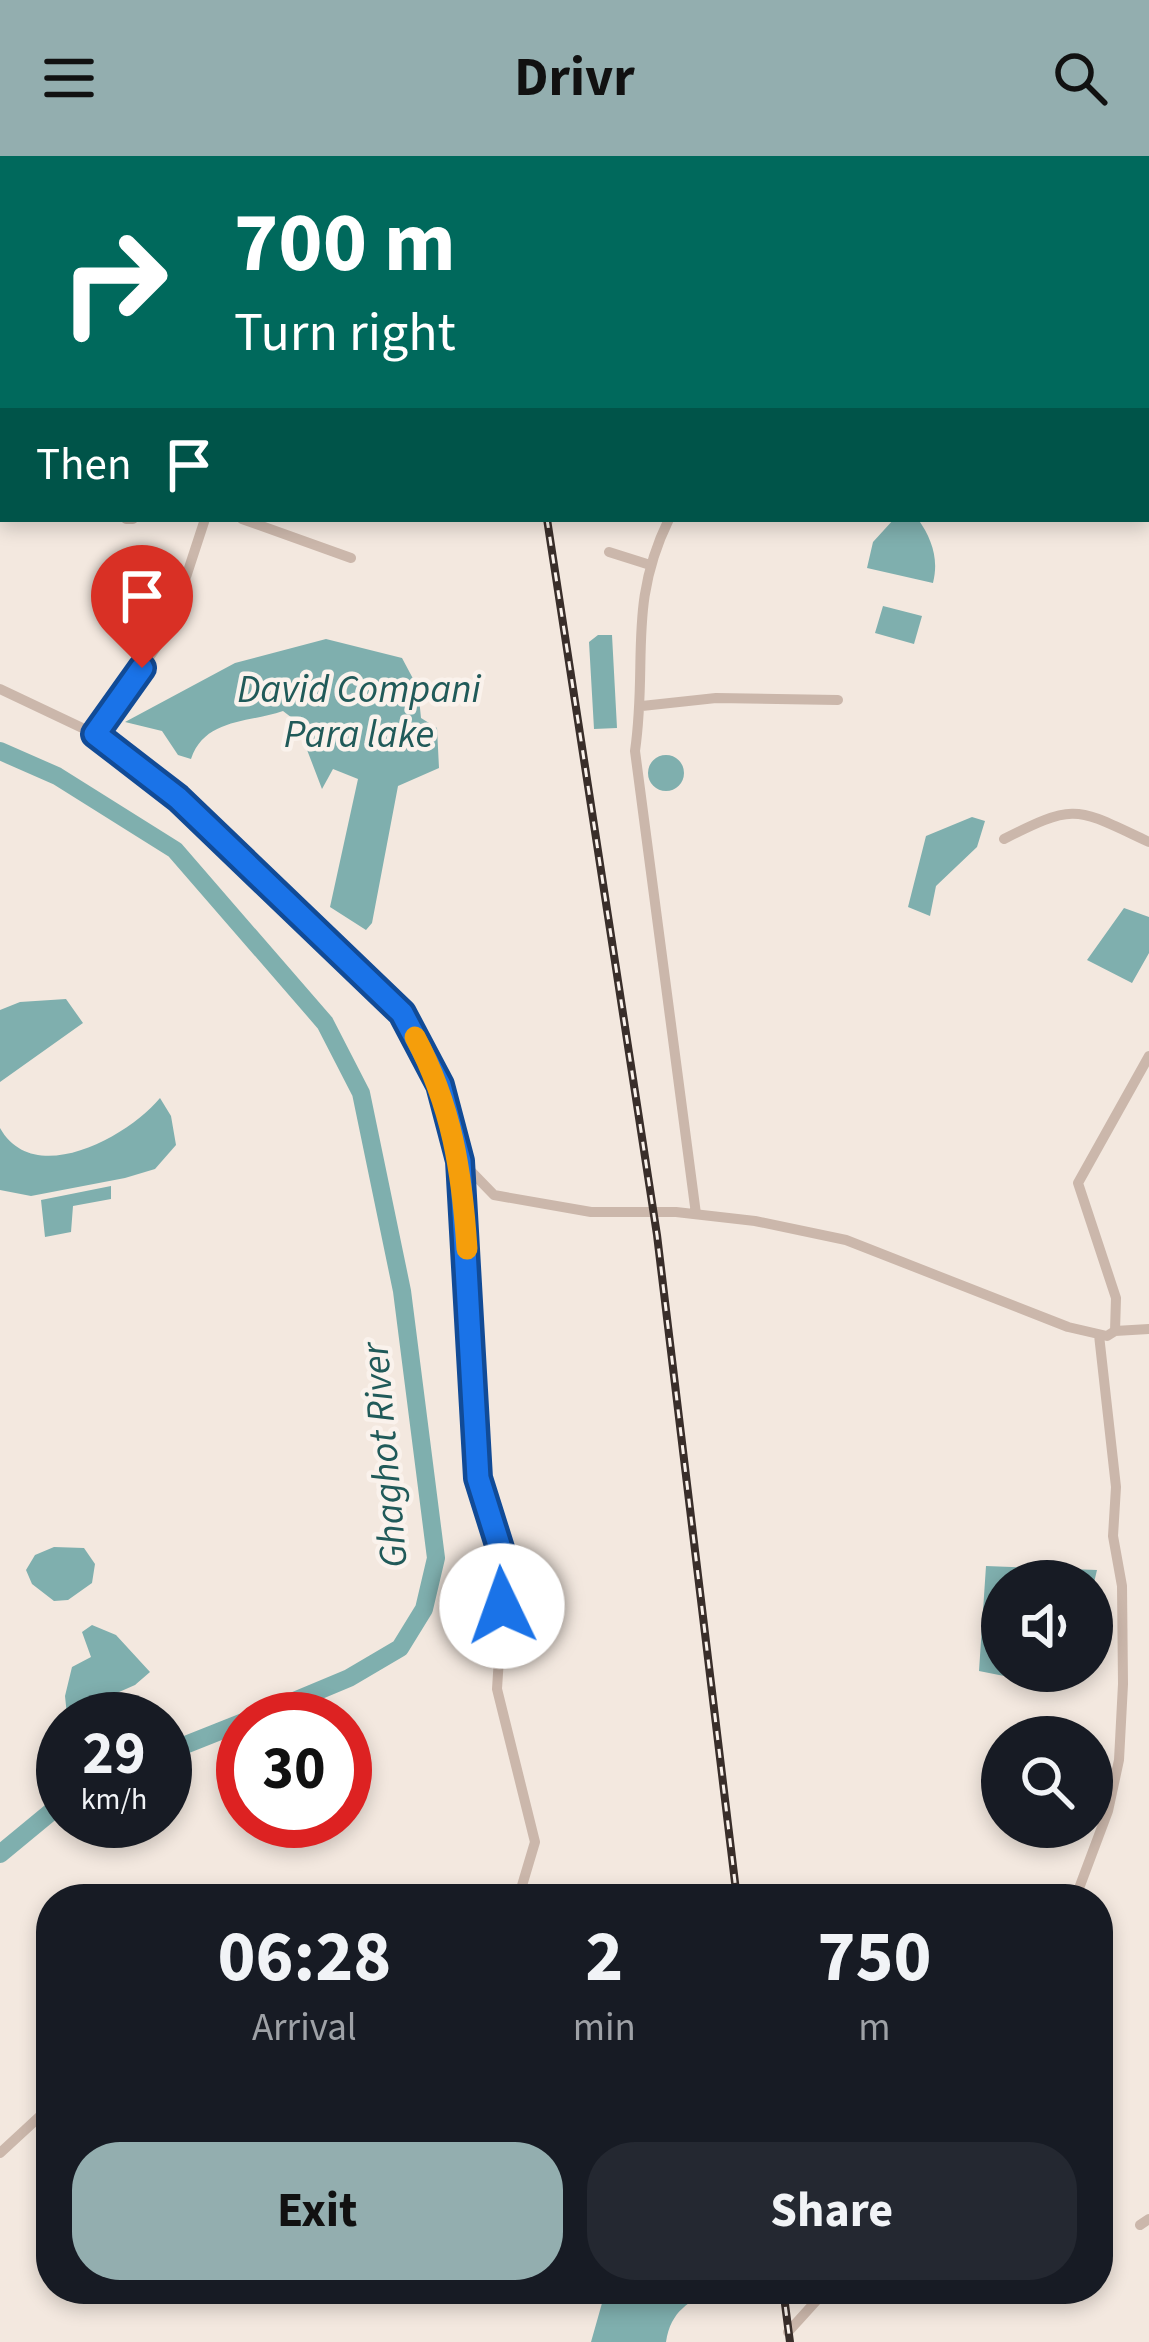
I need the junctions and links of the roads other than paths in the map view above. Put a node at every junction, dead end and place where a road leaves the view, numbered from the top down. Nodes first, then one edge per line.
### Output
1 (204, 522) edge
2 (250, 522) edge
3 (667, 522) edge
4 (609, 552) dead end
5 (351, 558) dead end
6 (646, 564) junction
7 (0, 689) edge
8 (838, 700) dead end
9 (642, 706) junction
10 (95, 734) junction
11 (1004, 839) dead end
12 (1149, 842) edge
13 (1149, 1057) edge
14 (460, 1161) junction
15 (696, 1214) junction
16 (1149, 1329) edge
17 (1115, 1331) junction
18 (1099, 1336) junction
19 (522, 1884) edge
20 (1081, 1884) edge
21 (36, 2121) edge
22 (0, 2153) edge
23 (813, 2304) edge
24 (788, 2332) dead end

1 - 10 street
2 - 5 street
3 - 6 street
4 - 6 street
6 - 9 street
7 - 10 street
8 - 9 street
9 - 15 street
10 - 14 street
11 - 12 street
13 - 17 street
14 - 15 street
14 - 19 street
15 - 18 street
16 - 17 street
17 - 18 street
18 - 20 street
21 - 22 street
23 - 24 street

